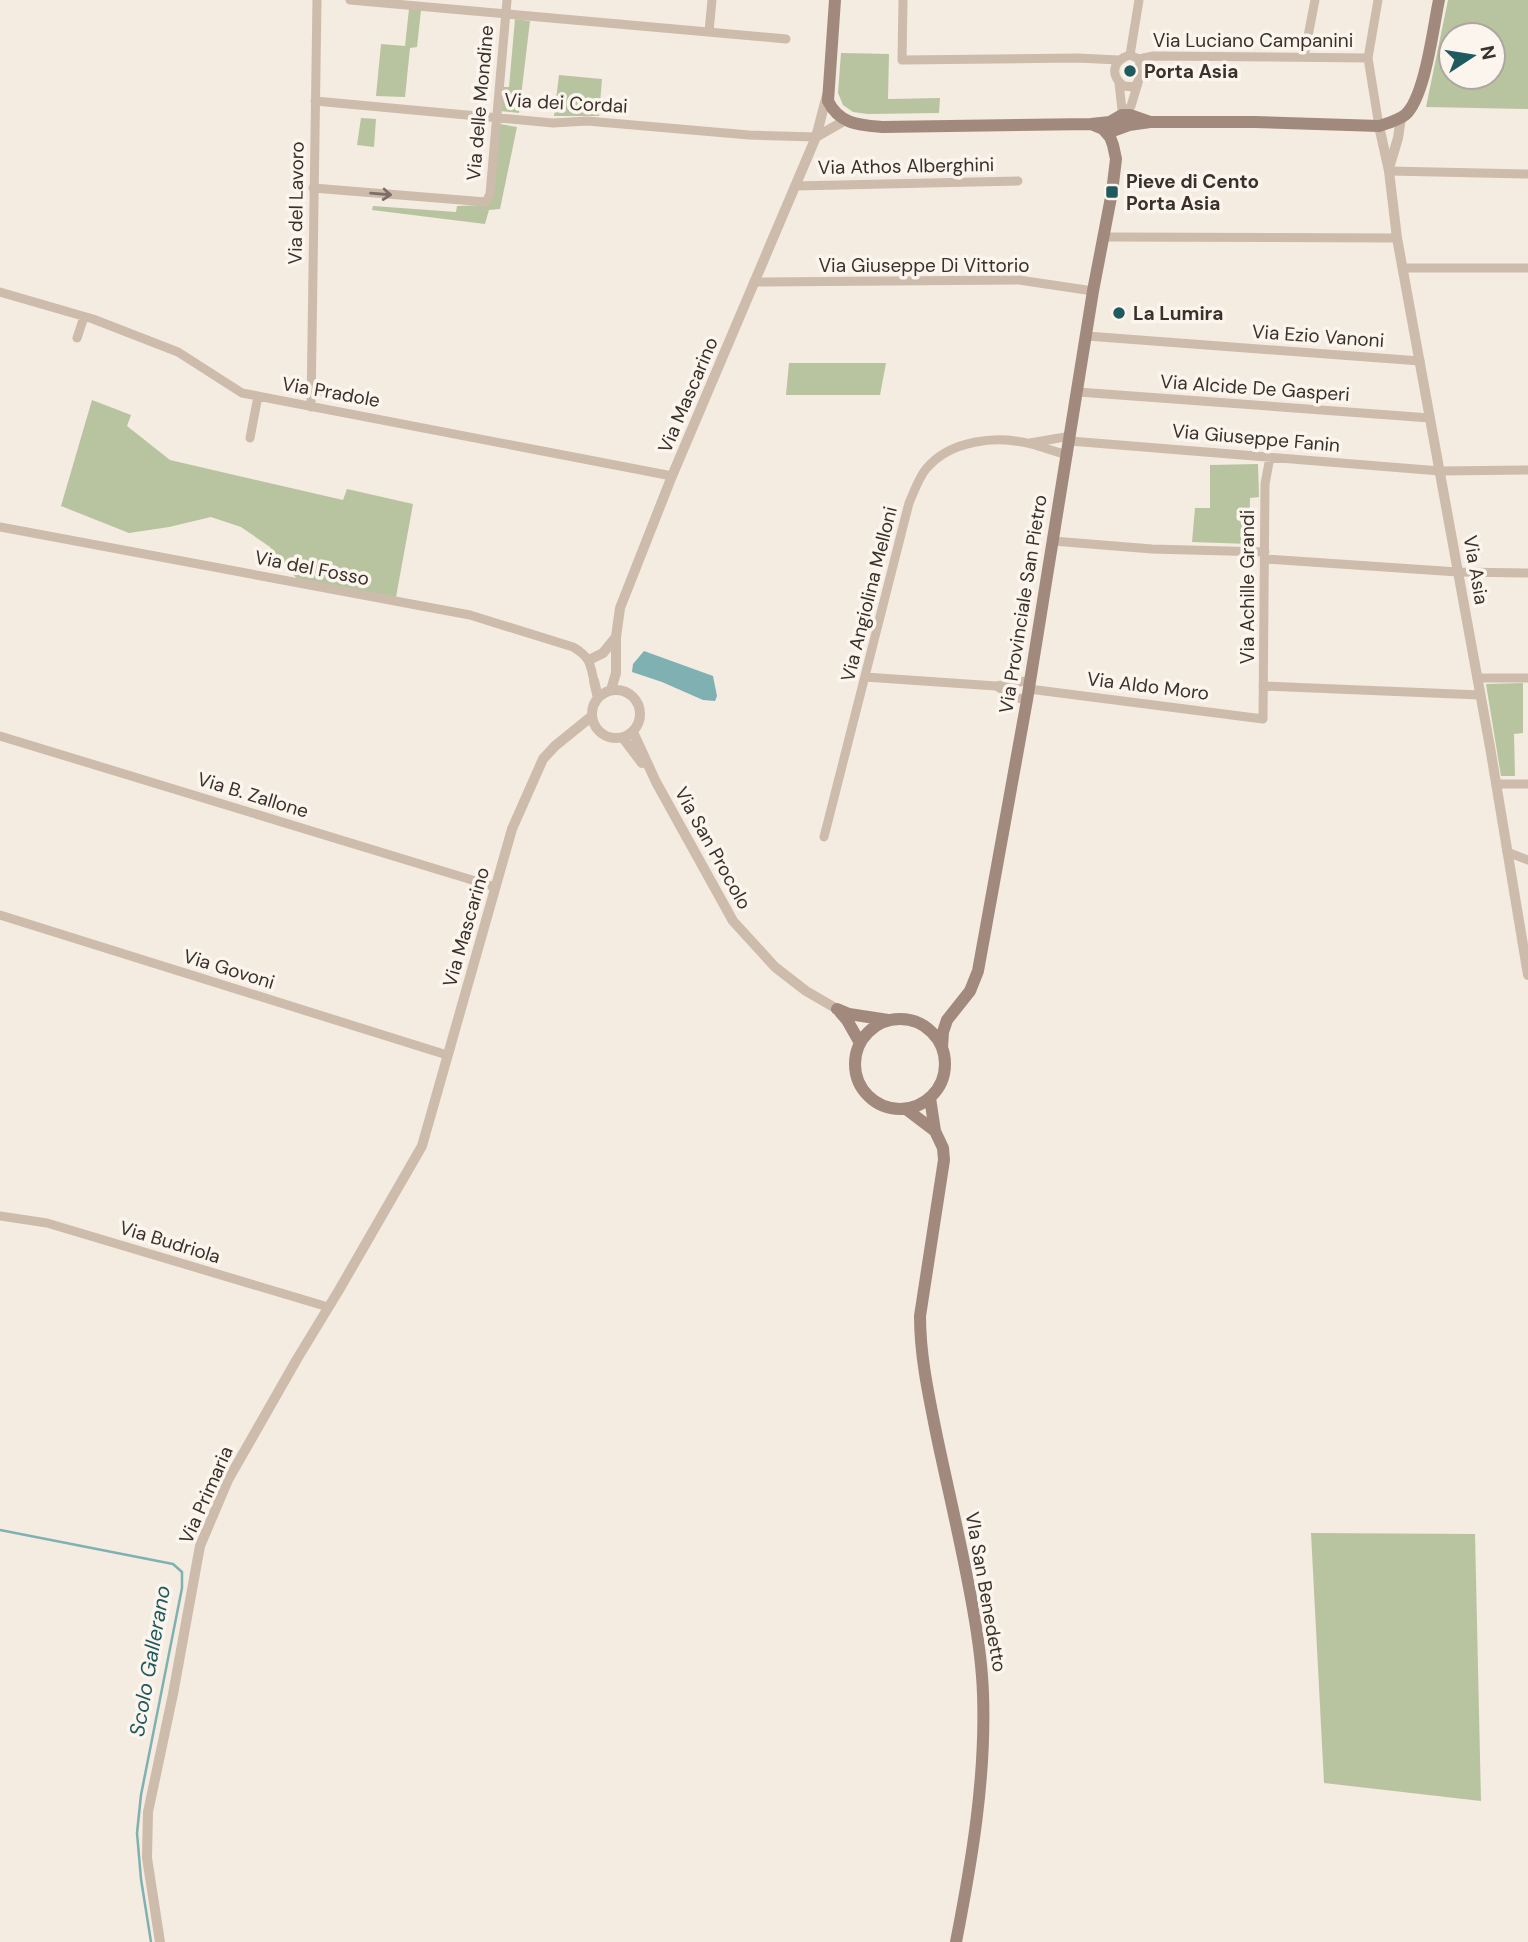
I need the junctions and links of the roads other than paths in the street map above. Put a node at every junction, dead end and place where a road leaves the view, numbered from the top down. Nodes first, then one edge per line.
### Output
1 (317, 0) edge
2 (349, 0) edge
3 (507, 0) edge
4 (712, 0) edge
5 (835, 0) edge
6 (903, 0) edge
7 (1139, 0) edge
8 (1315, 0) edge
9 (1378, 0) edge
10 (1439, 0) edge
11 (506, 14) junction
12 (709, 32) junction
13 (786, 39) dead end
14 (1134, 57) junction
15 (1304, 57) junction
16 (1368, 58) junction
17 (1119, 60) junction
18 (1119, 83) junction
19 (1138, 83) junction
20 (827, 95) junction
21 (1135, 95) junction
22 (315, 101) junction
23 (496, 117) junction
24 (1401, 118) junction
25 (1145, 120) junction
26 (844, 121) junction
27 (1120, 121) junction
28 (1091, 124) junction
29 (1379, 126) junction
30 (1107, 133) junction
31 (816, 137) junction
32 (1116, 159) junction
33 (1389, 171) junction
34 (1528, 174) edge
35 (1018, 181) dead end
36 (795, 186) junction
37 (313, 188) junction
38 (1104, 237) junction
39 (1397, 238) junction
40 (1403, 268) junction
41 (1528, 268) edge
42 (754, 282) junction
43 (1093, 291) junction
44 (0, 292) edge
45 (85, 317) junction
46 (1087, 336) junction
47 (77, 338) dead end
48 (1420, 361) junction
49 (311, 389) junction
50 (1078, 392) junction
51 (344, 395) dead end
52 (258, 396) junction
53 (311, 407) junction
54 (1430, 418) junction
55 (250, 438) dead end
56 (1028, 443) junction
57 (1069, 444) junction
58 (1270, 457) junction
59 (1528, 470) edge
60 (1440, 471) junction
61 (672, 476) junction
62 (0, 527) edge
63 (1054, 541) junction
64 (1265, 555) junction
65 (1458, 572) junction
66 (1528, 573) edge
67 (617, 637) junction
68 (589, 660) junction
69 (866, 677) junction
70 (1477, 678) junction
71 (1528, 678) edge
72 (594, 681) joint
73 (1264, 686) junction
74 (996, 687) junction
75 (1029, 690) junction
76 (609, 693) junction
77 (1480, 695) junction
78 (592, 716) junction
79 (1263, 719) joint
80 (596, 728) junction
81 (570, 733) junction
82 (628, 735) junction
83 (0, 736) edge
84 (1496, 784) junction
85 (1528, 784) edge
86 (824, 836) dead end
87 (1507, 852) junction
88 (1528, 859) edge
89 (495, 887) junction
90 (0, 915) edge
91 (1528, 975) edge
92 (837, 1009) junction
93 (951, 1014) junction
94 (890, 1020) junction
95 (921, 1024) junction
96 (860, 1043) junction
97 (942, 1048) junction
98 (447, 1055) junction
99 (930, 1098) junction
100 (906, 1109) junction
101 (935, 1132) junction
102 (422, 1146) joint
103 (0, 1216) edge
104 (328, 1307) junction
105 (160, 1942) edge
106 (956, 1942) edge

1 - 22 street, Via del Lavoro
2 - 11 street
3 - 11 street, Via delle Mondine
4 - 12 street
5 - 20 main road
6 - 17 street
7 - 14 street
8 - 15 street
9 - 16 street
10 - 24 main road
11 - 12 street
11 - 23 street, Via delle Mondine
12 - 13 street
14 - 15 street, Via Luciano Campanini
14 - 17 street
14 - 19 street
15 - 16 street, Via Luciano Campanini
16 - 29 street
17 - 18 street
18 - 19 street
18 - 27 street
19 - 21 street
20 - 26 main road
20 - 31 street, Via Mascarino
21 - 25 street
21 - 27 street
22 - 23 street, Via dei Cordai
22 - 37 street, Via del Lavoro
23 - 31 street, Via dei Cordai
37 -> 23 street, Via delle Mondine
24 - 29 main road
24 - 33 street, Via Asia
25 - 27 main road
25 - 29 main road
26 - 28 main road
26 - 31 street
27 - 28 main road
27 - 30 main road
27 - 32 main road, Via Provinciale San Pietro
28 - 30 main road
29 - 33 street, Via Asia
30 - 32 main road
31 - 36 street, Via Mascarino
32 - 38 main road, Via Provinciale San Pietro
33 - 34 street
33 - 39 street, Via Asia
35 - 36 street, Via Athos Alberghini
36 - 42 street, Via Mascarino
37 - 49 street, Via del Lavoro
38 - 39 street
38 - 43 main road, Via Provinciale San Pietro
39 - 40 street, Via Asia
40 - 41 street
40 - 48 street, Via Asia
42 - 43 street, Via Giuseppe Di Vittorio
42 - 61 street, Via Mascarino
43 - 46 main road, Via Provinciale San Pietro
44 - 45 street, Via Pradole
45 - 47 street
45 - 52 street, Via Pradole
46 - 48 street, Via Ezio Vanoni
46 - 50 main road, Via Provinciale San Pietro
48 - 54 street, Via Asia
49 - 51 street
49 - 53 street, Via del Lavoro
50 - 54 street, Via Alcide De Gasperi
50 - 57 main road, Via Provinciale San Pietro
52 - 53 street, Via Pradole
52 - 55 street
53 - 61 street, Via Pradole
54 - 60 street, Via Asia
56 - 57 street, Via Angiolina Melloni
56 - 57 street, Via Angiolina Melloni
56 - 69 street, Via Angiolina Melloni
57 - 58 street, Via Giuseppe Fanin
57 - 63 main road, Via Provinciale San Pietro
58 - 60 street, Via Giuseppe Fanin
58 - 64 street, Via Achille Grandi
59 - 60 street, Via Giuseppe Fanin
60 - 65 street, Via Asia
61 - 67 street, Via Mascarino
62 - 68 street, Via del Fosso
63 - 64 street
63 - 75 main road, Via Provinciale San Pietro
64 - 65 street
64 - 73 street, Via Achille Grandi
65 - 66 street
65 - 70 street, Via Asia
67 - 68 street
67 - 76 street, Via Mascarino
68 - 72 street
69 - 74 street
69 - 86 street, Via Angiolina Melloni
70 - 71 street
70 - 77 street, Via Asia
72 - 76 street
73 - 77 street
73 - 79 street, Via Achille Grandi
74 - 75 street
74 - 75 street
75 - 79 street, Via Aldo Moro
75 - 93 main road, Via Provinciale San Pietro
76 - 78 street
76 - 82 street
77 - 84 street, Via Asia
78 - 80 street
78 - 81 street, Via Mascarino
80 - 81 street
80 - 82 street
81 - 89 street, Via Mascarino
82 - 92 street, Via San Procolo
83 - 89 street, Via B. Zallone
84 - 85 street
84 - 87 street, Via Asia
87 - 88 street
87 - 91 street, Via Asia
89 - 98 street, Via Mascarino
90 - 98 street, Via Govoni
92 - 94 main road
92 - 96 main road
93 - 95 main road
93 - 97 main road
94 - 95 main road
94 - 96 main road
95 - 97 main road
96 - 100 main road
97 - 99 main road
98 - 102 street, Via Mascarino
99 - 100 main road
99 - 101 main road
100 - 101 main road
101 - 106 main road, VIa San Benedetto
102 - 104 street, Via Primaria
103 - 104 street, Via Budriola
104 - 105 street, Via Primaria

